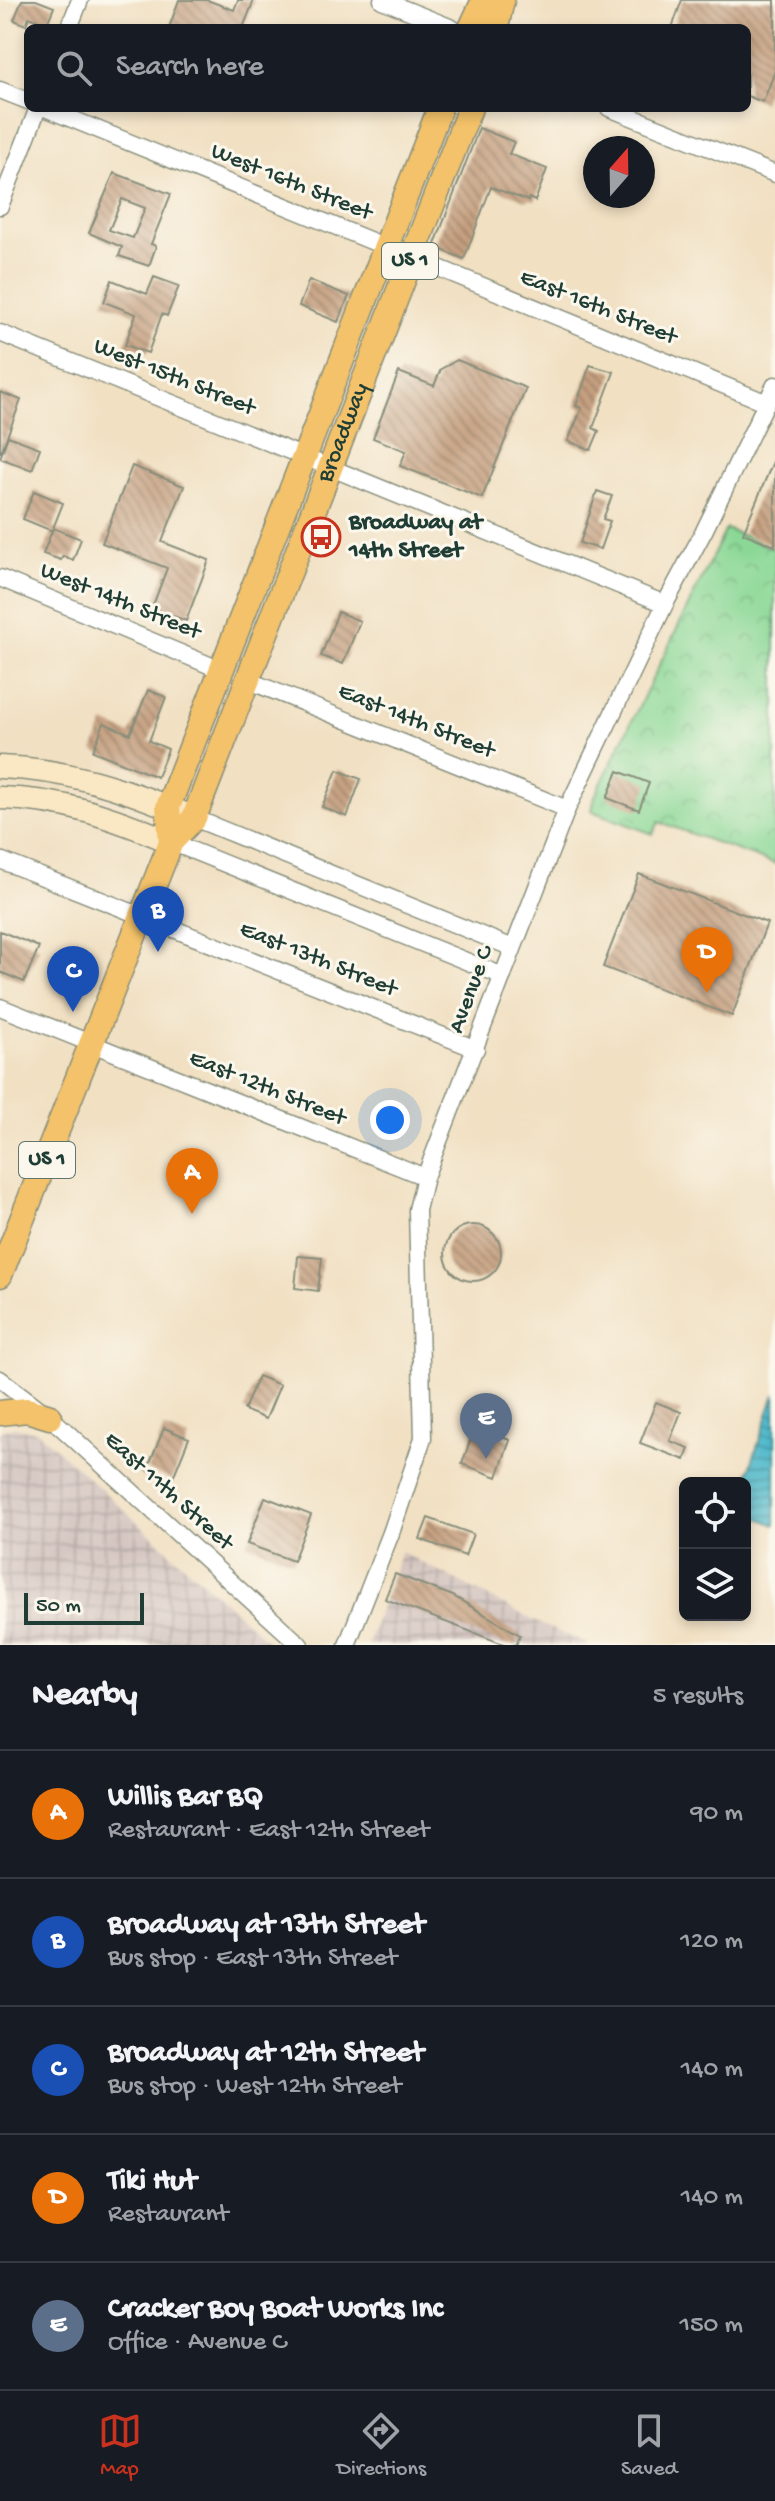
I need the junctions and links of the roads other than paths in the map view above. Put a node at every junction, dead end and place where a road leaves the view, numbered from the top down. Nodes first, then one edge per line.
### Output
1 (80, 0) edge
2 (382, 0) edge
3 (484, 0) edge
4 (502, 0) edge
5 (71, 24) edge
6 (442, 24) edge
7 (473, 24) edge
8 (497, 24) edge
9 (0, 90) edge
10 (24, 99) edge
11 (36, 112) edge
12 (55, 112) edge
13 (438, 112) edge
14 (468, 112) edge
15 (619, 112) edge
16 (775, 174) edge
17 (0, 206) edge
18 (386, 247) junction
19 (412, 257) junction
20 (0, 333) edge
21 (775, 385) edge
22 (767, 403) junction
23 (304, 457) junction
24 (330, 468) junction
25 (0, 578) edge
26 (665, 604) junction
27 (221, 670) junction
28 (247, 680) junction
29 (0, 767) edge
30 (0, 798) edge
31 (168, 807) junction
32 (567, 809) junction
33 (194, 818) junction
34 (171, 842) junction
35 (0, 860) edge
36 (143, 916) junction
37 (513, 948) junction
38 (503, 976) junction
39 (0, 1007) edge
40 (92, 1045) junction
41 (476, 1049) junction
42 (425, 1177) junction
43 (0, 1275) edge
44 (0, 1379) edge
45 (0, 1413) edge
46 (50, 1417) junction
47 (300, 1645) edge
48 (347, 1645) edge

1 - 5 street
2 - 6 street
3 - 7 main road
4 - 8 main road
9 - 10 street
11 - 17 street
12 - 18 street, West 16th Street
13 - 18 main road, Broadway / US 1
14 - 19 main road, Broadway / US 1
15 - 16 street
18 - 23 main road, Broadway / US 1
19 - 22 street, East 16th Street
19 - 24 main road, Broadway / US 1
20 - 23 street, West 15th Street
21 - 22 street, Avenue C
22 - 26 street, Avenue C
23 - 24 street, West 15th Street
23 - 27 main road, Broadway / US 1
24 - 26 street, West 15th Street
24 - 28 main road, Broadway / US 1
25 - 27 street, West 14th Street
26 - 32 street, Avenue C
27 - 31 main road, Broadway / US 1
28 - 32 street, East 14th Street
28 - 33 main road, Broadway / US 1
29 - 31 street
30 - 34 street
31 - 33 street
31 - 34 main road, Broadway / US 1
32 - 37 street, Avenue C
33 - 34 main road, Broadway / US 1
33 - 37 street
34 - 36 main road, Broadway / US 1
34 - 38 street
35 - 36 street, East 13th Street
36 - 40 main road, Broadway / US 1
36 - 41 street, East 13th Street
37 - 38 street, Avenue C
38 - 41 street, Avenue C
39 - 40 street, East 12th Street
40 - 42 street, East 12th Street
40 - 43 main road, Broadway / US 1
41 - 42 street, Avenue C
42 - 48 street, Avenue C
44 - 46 street, East 11th Street
45 - 46 main road
46 - 47 street, East 11th Street

